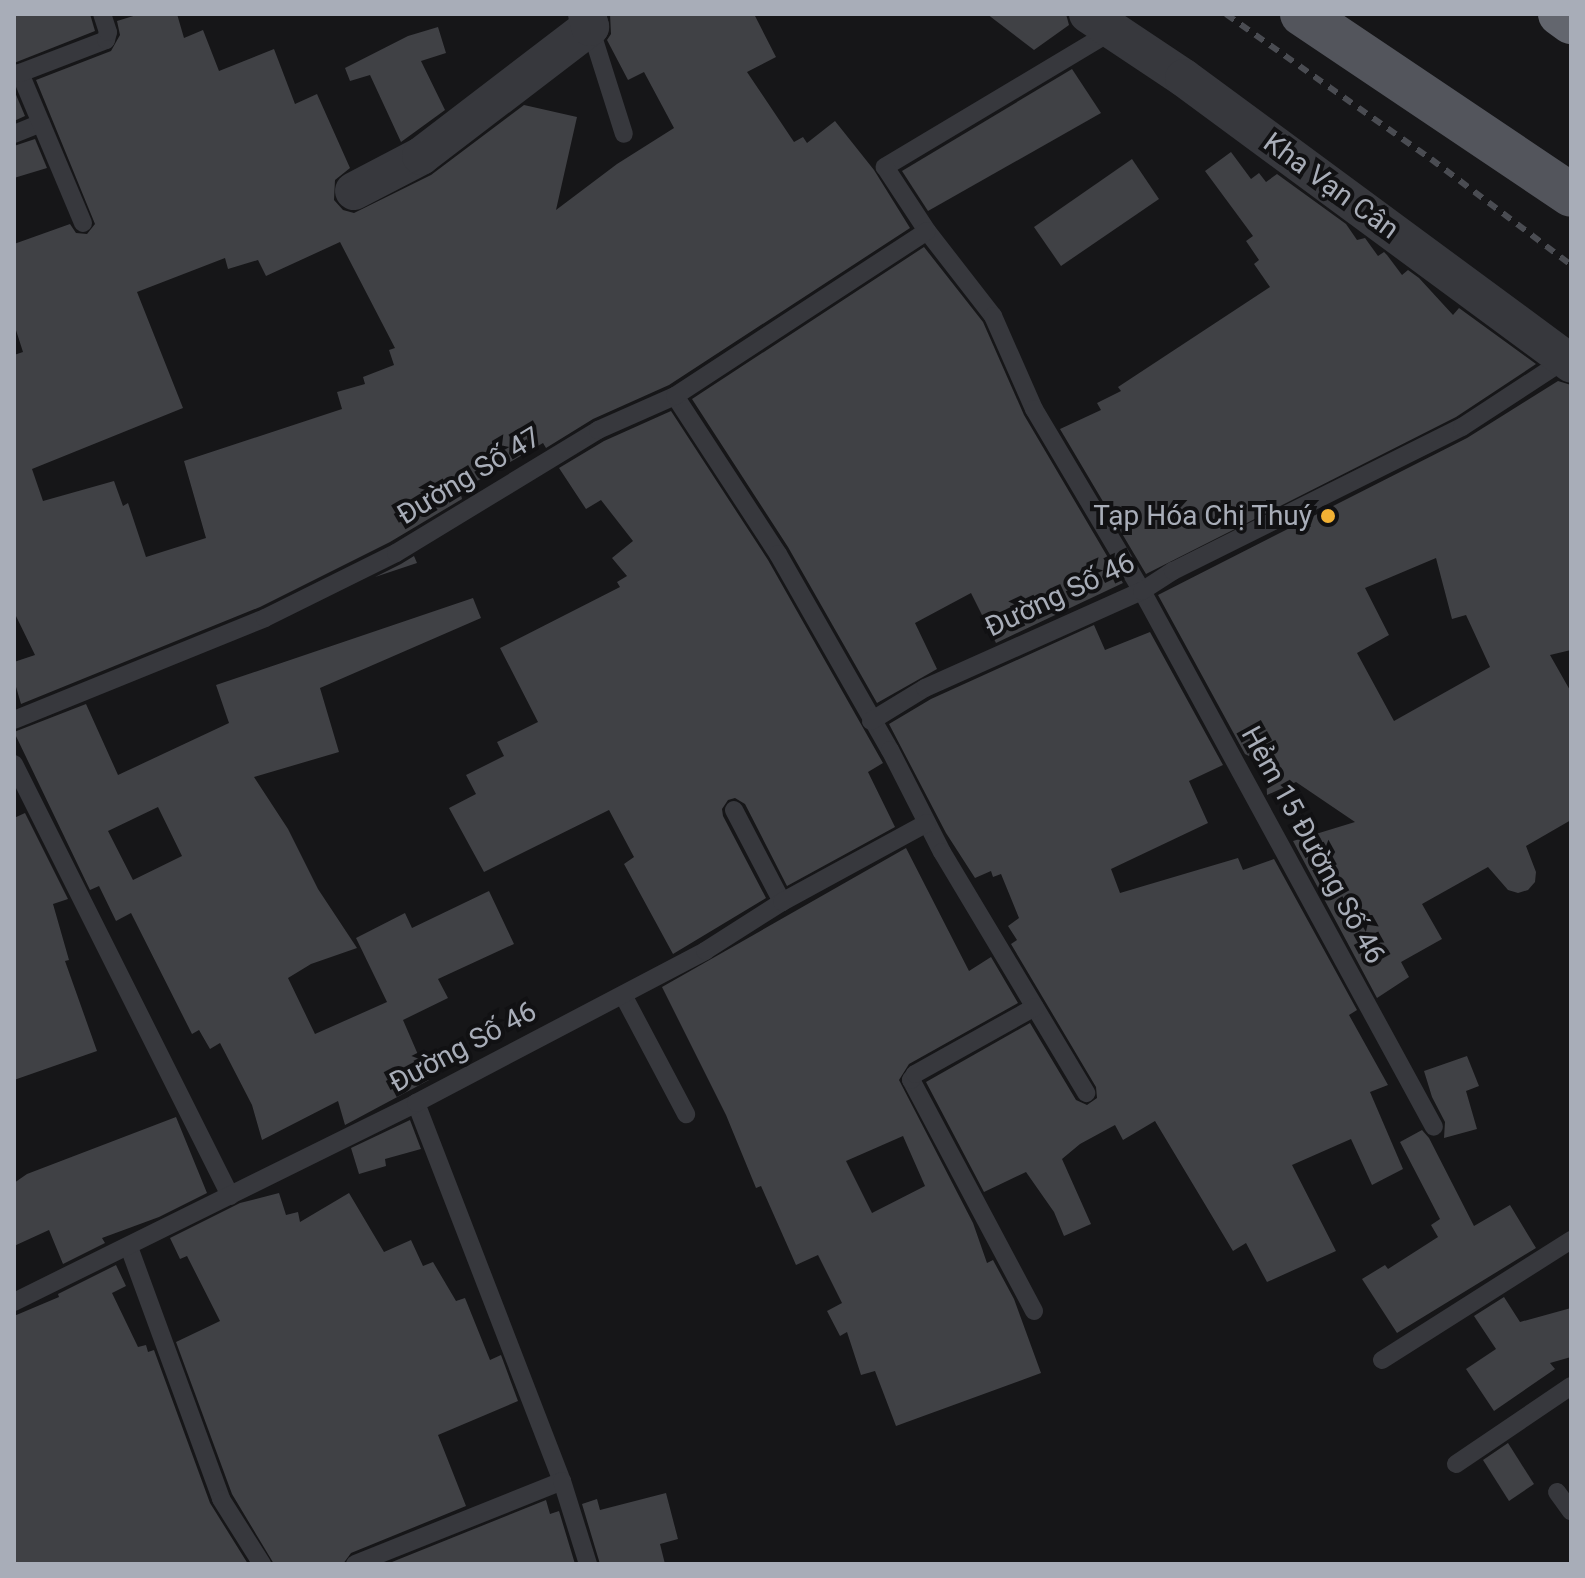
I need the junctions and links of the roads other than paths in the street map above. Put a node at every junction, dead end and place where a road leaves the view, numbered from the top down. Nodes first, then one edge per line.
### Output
1 (102, 14) edge
2 (1302, 14) edge
3 (1560, 14) edge
4 (588, 21) edge
5 (1100, 22) edge
6 (1571, 22) edge
7 (41, 123) junction
8 (14, 134) edge
9 (624, 134) dead end
10 (354, 191) dead end
11 (1571, 195) edge
12 (83, 223) dead end
13 (927, 231) junction
14 (1569, 361) edge
15 (675, 396) junction
16 (1142, 591) junction
17 (14, 720) edge
18 (871, 721) junction
19 (14, 764) edge
20 (734, 810) dead end
21 (927, 823) junction
22 (782, 902) junction
23 (623, 995) junction
24 (1035, 1007) junction
25 (1086, 1093) dead end
26 (416, 1103) junction
27 (686, 1114) dead end
28 (1434, 1127) dead end
29 (230, 1196) junction
30 (1571, 1240) edge
31 (129, 1247) junction
32 (14, 1302) edge
33 (1034, 1311) dead end
34 (1382, 1360) dead end
35 (1571, 1386) edge
36 (1456, 1464) dead end
37 (562, 1481) junction
38 (1557, 1492) dead end
39 (1571, 1511) edge
40 (262, 1564) edge
41 (355, 1564) edge
42 (588, 1564) edge

1 - 7 lane
2 - 11 main road
3 - 6 highway
4 - 9 lane
4 - 10 street
5 - 13 lane, Hẻm 15 Đường Số 46
5 - 14 street, Kha Vạn Cân
7 - 8 lane
7 - 12 lane
13 - 15 lane, Đường Số 47
13 - 16 lane, Hẻm 15 Đường Số 46
14 - 16 lane, Đường Số 46
15 - 17 lane, Đường Số 47
15 - 18 lane
16 - 18 lane, Đường Số 46
16 - 28 lane, Hẻm 15 Đường Số 46
18 - 21 lane
19 - 29 lane
20 - 22 lane
21 - 22 lane, Đường Số 46
21 - 24 lane
22 - 23 lane, Đường Số 46
23 - 26 lane, Đường Số 46
23 - 27 lane
24 - 25 lane
24 - 33 lane
26 - 29 lane, Đường Số 46
26 - 37 lane
29 - 31 lane, Đường Số 46
30 - 34 lane
31 - 32 lane, Đường Số 46
31 - 40 lane
35 - 36 lane
37 - 41 lane
37 - 42 lane
38 - 39 lane

